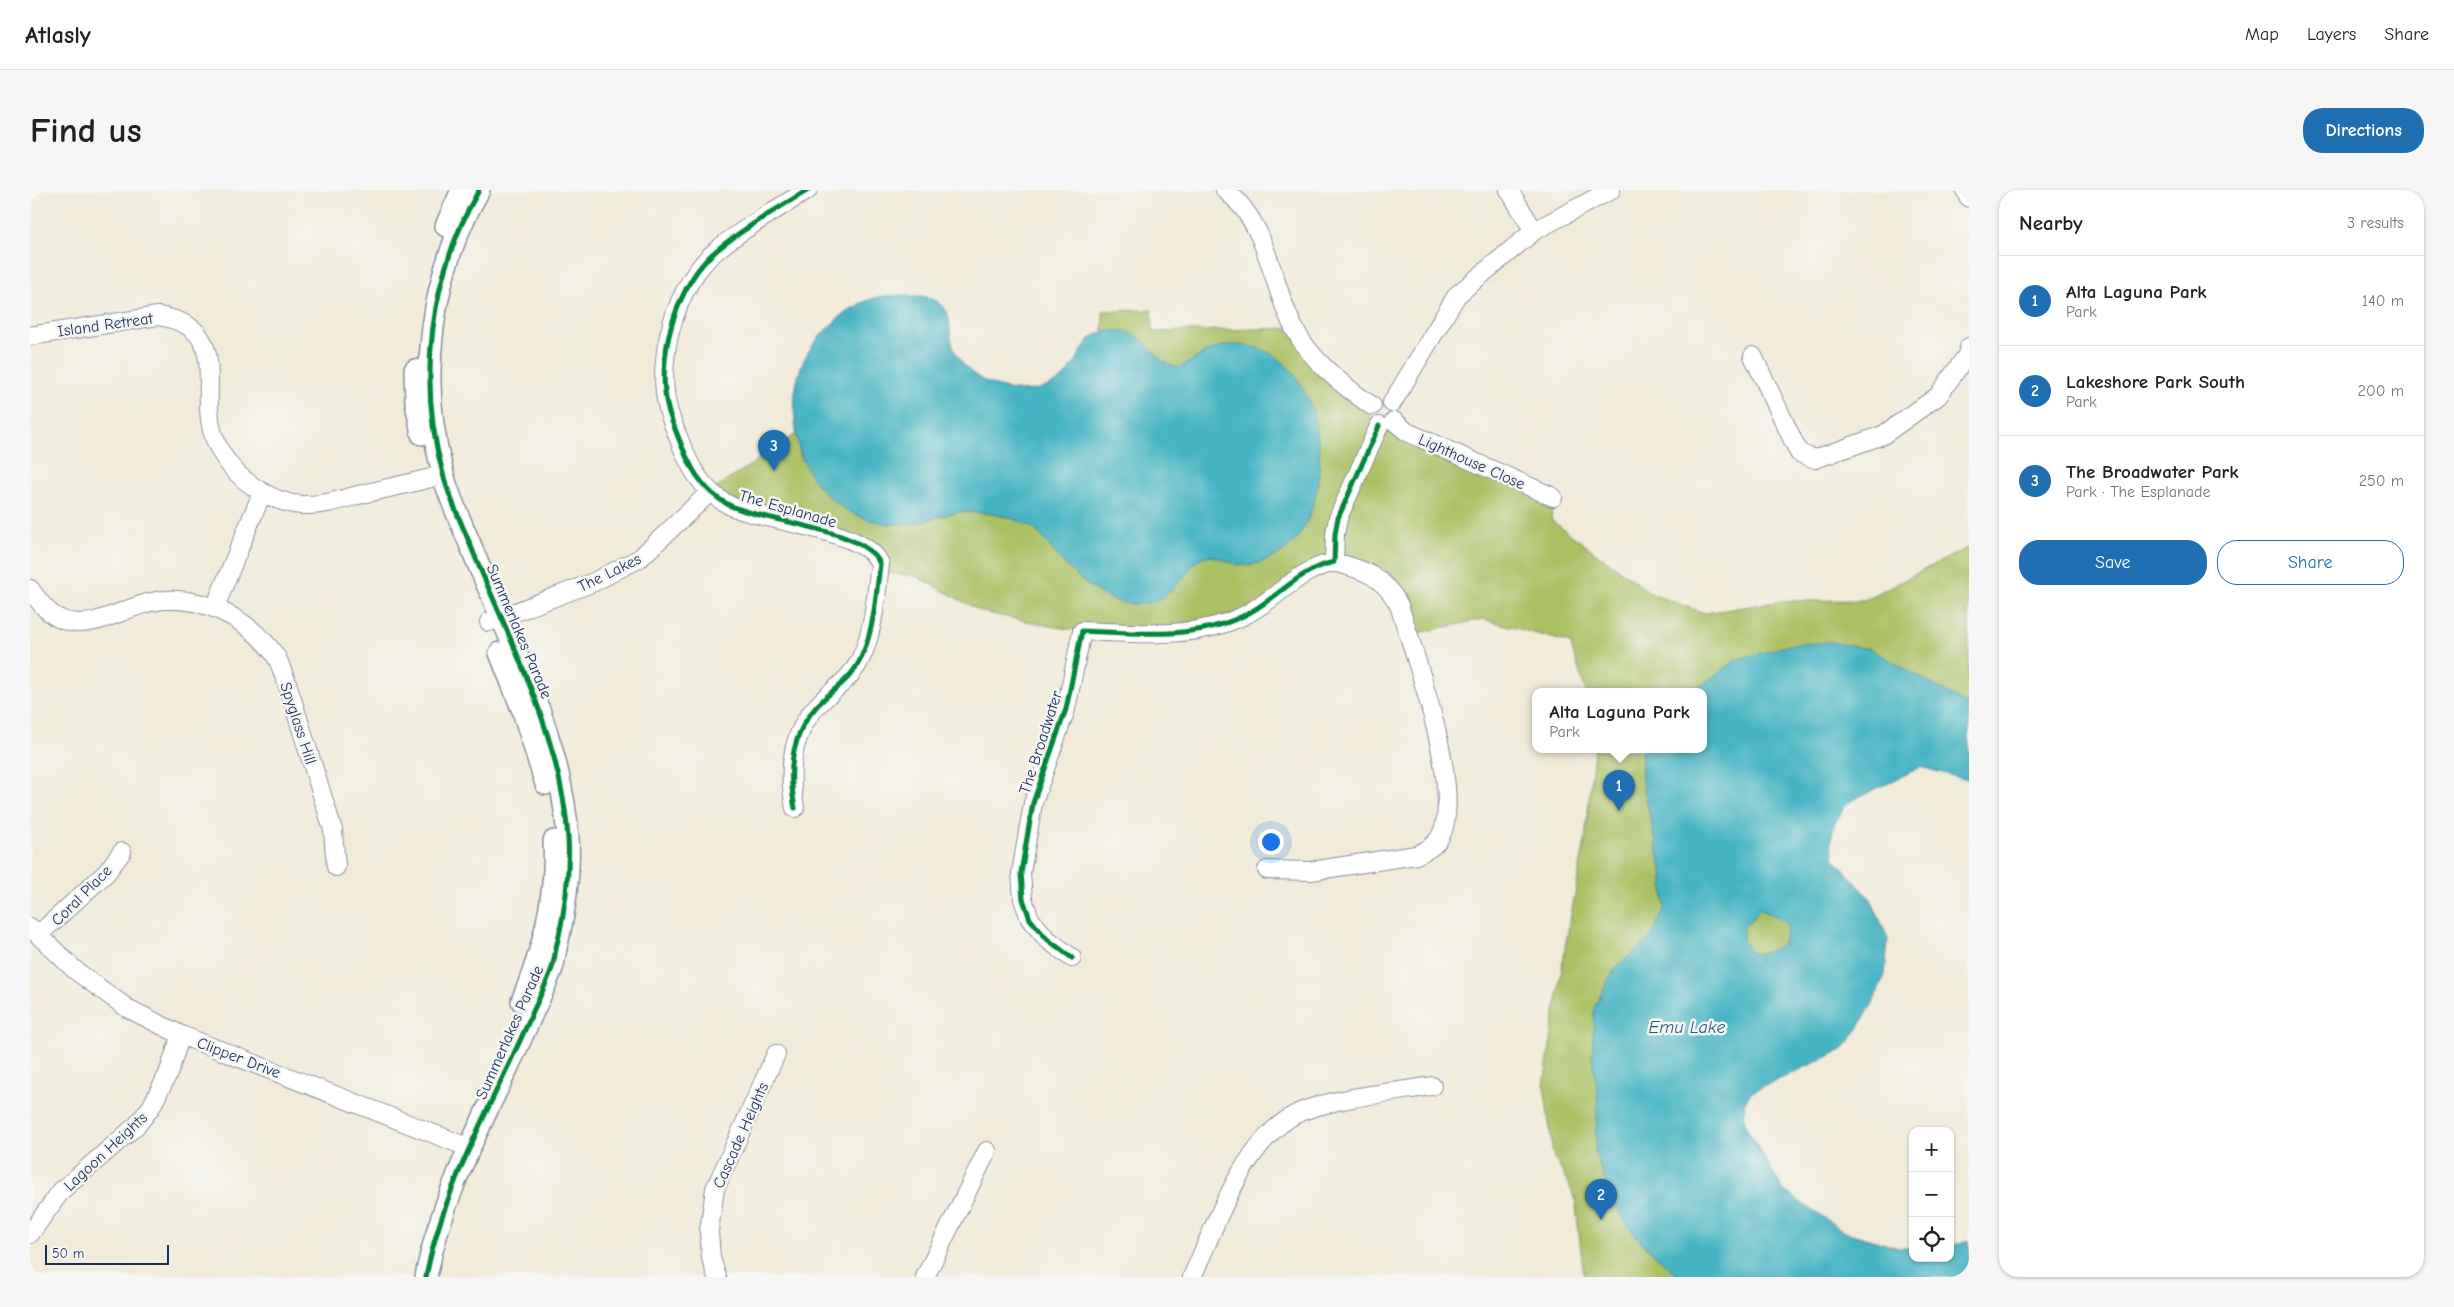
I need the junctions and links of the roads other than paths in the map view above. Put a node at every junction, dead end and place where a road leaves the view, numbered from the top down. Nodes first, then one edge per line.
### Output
1 (808, 190) edge
2 (1224, 190) edge
3 (1509, 190) edge
4 (1611, 190) edge
5 (467, 192) edge
6 (1534, 230) junction
7 (30, 336) edge
8 (1969, 347) edge
9 (1752, 356) dead end
10 (1392, 403) junction
11 (1372, 406) junction
12 (1386, 424) junction
13 (437, 476) junction
14 (262, 492) junction
15 (710, 492) junction
16 (1552, 497) dead end
17 (1334, 562) junction
18 (30, 589) edge
19 (215, 607) junction
20 (495, 619) junction
21 (795, 808) dead end
22 (122, 852) dead end
23 (336, 867) dead end
24 (1267, 870) dead end
25 (34, 931) edge
26 (1072, 958) dead end
27 (181, 1035) junction
28 (776, 1054) dead end
29 (1432, 1086) dead end
30 (463, 1145) junction
31 (987, 1151) dead end
32 (30, 1234) edge
33 (413, 1277) edge
34 (426, 1277) edge
35 (717, 1277) edge
36 (925, 1277) edge
37 (1192, 1277) edge

1 - 15 street
2 - 11 street
3 - 6 street
4 - 6 street
5 - 13 street, Summerlakes Parade
6 - 10 street
7 - 14 street, Island Retreat
8 - 9 street
10 - 11 street
10 - 12 street
11 - 12 street
12 - 16 street, Lighthouse Close
12 - 17 street
13 - 14 street, Island Retreat
13 - 20 street, Summerlakes Parade
14 - 19 street
15 - 20 street, The Lakes
15 - 21 street, The Esplanade
17 - 24 street
17 - 26 street, The Broadwater
18 - 19 street, Spyglass Hill
19 - 23 street, Spyglass Hill
20 - 30 street, Summerlakes Parade
22 - 25 street, Coral Place
25 - 27 street, Clipper Drive
27 - 30 street, Clipper Drive
27 - 32 street, Lagoon Heights
28 - 35 street, Cascade Heights
29 - 37 street
30 - 33 street, Summerlakes Parade
30 - 34 street, Summerlakes Parade
31 - 36 street

